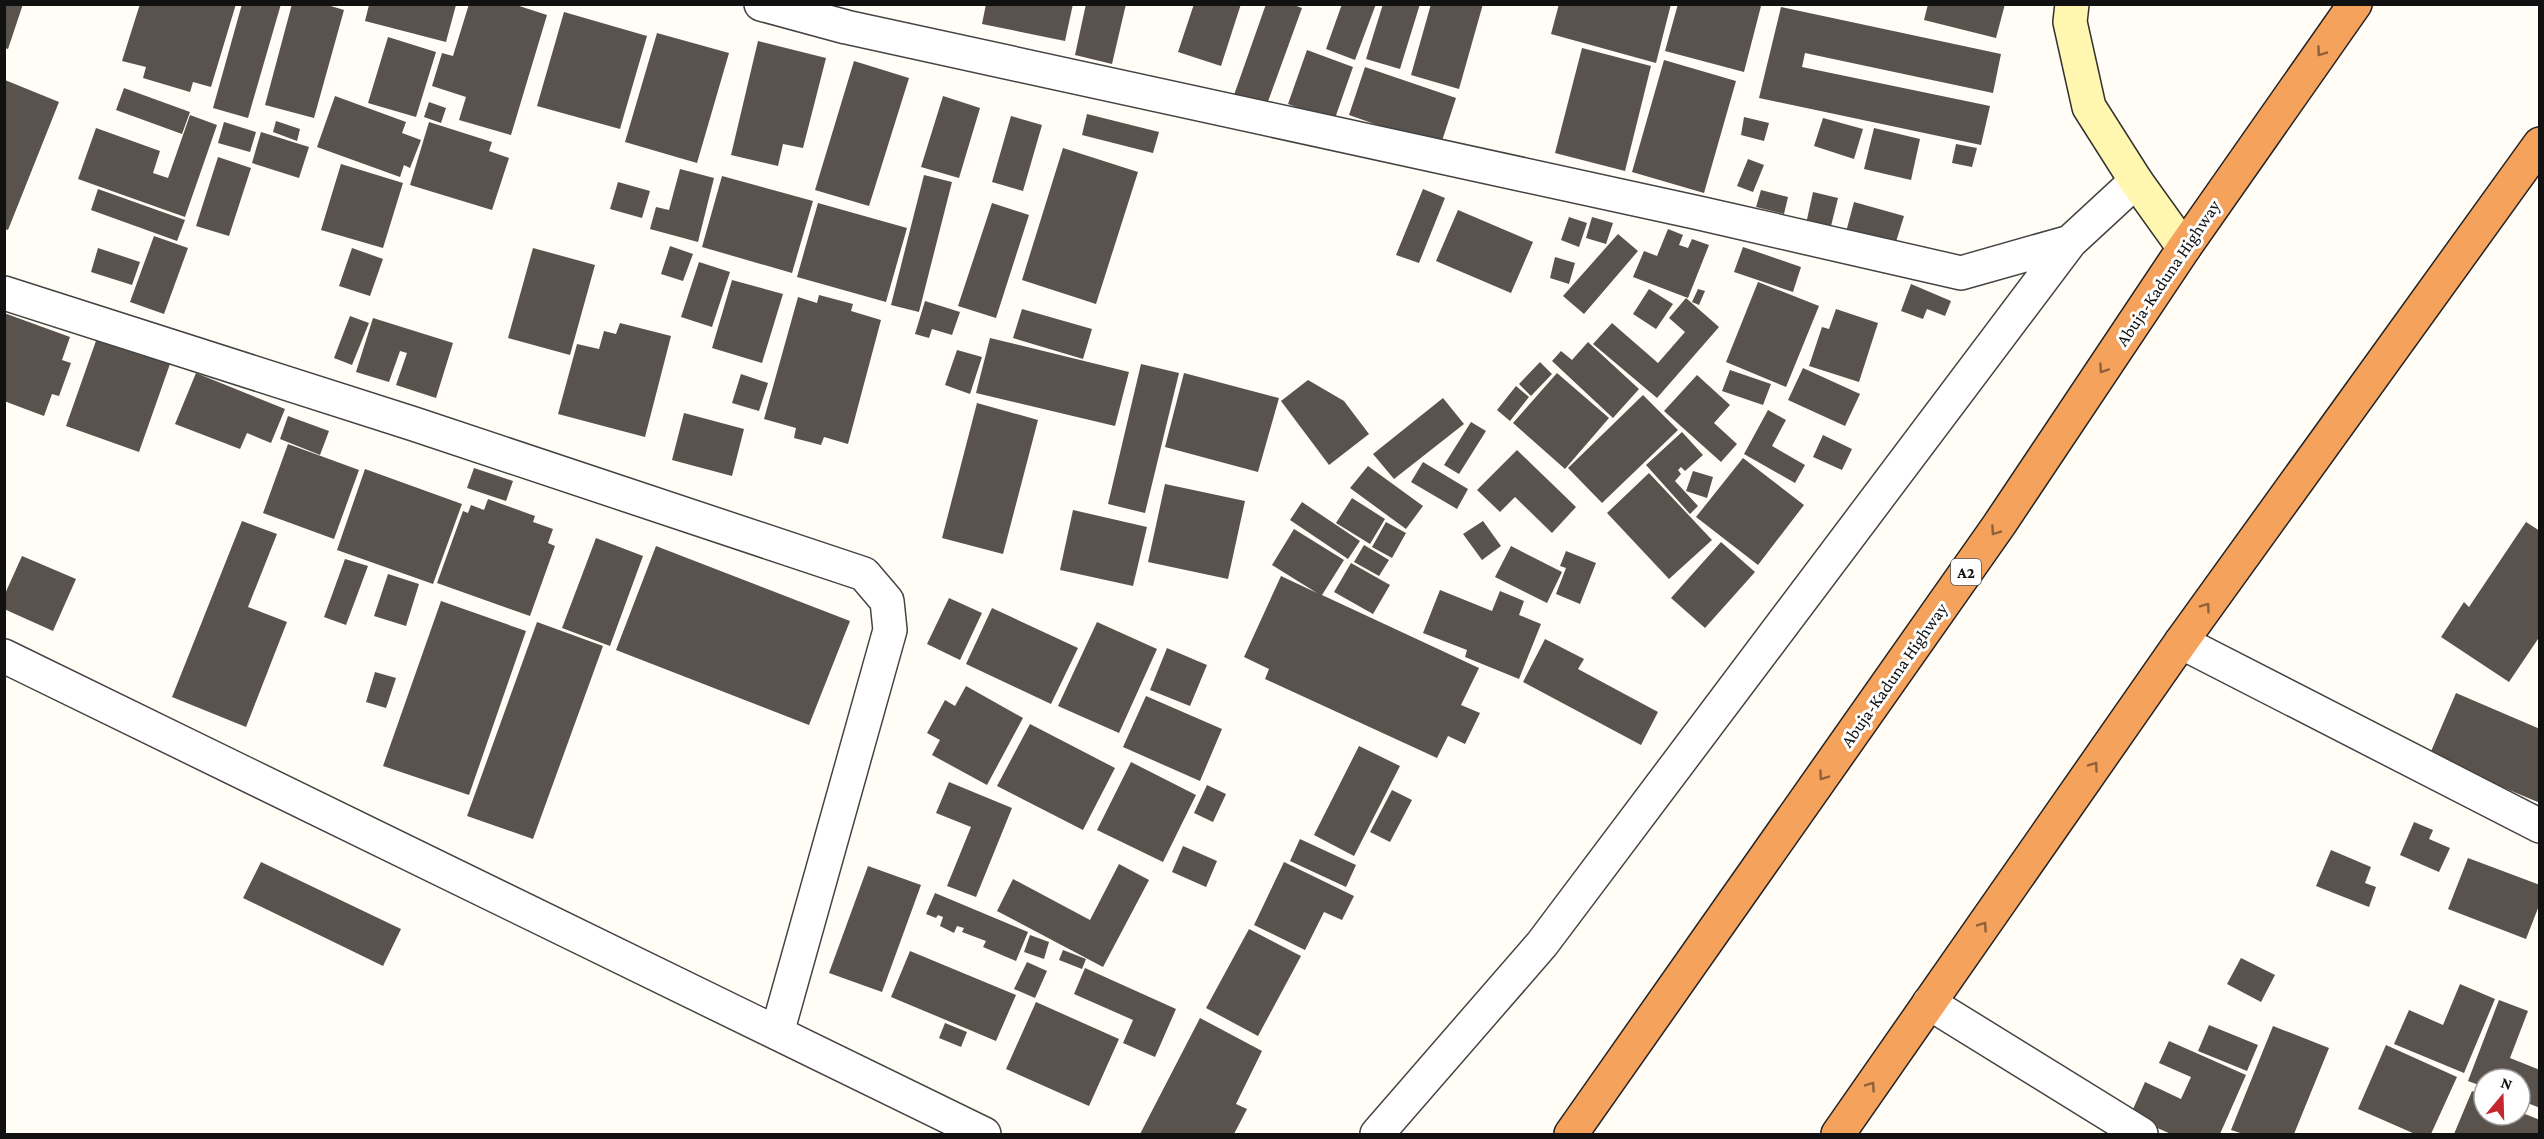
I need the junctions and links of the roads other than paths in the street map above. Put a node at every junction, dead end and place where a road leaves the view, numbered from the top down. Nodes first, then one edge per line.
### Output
1 (761, 4) edge
2 (2072, 4) edge
3 (2355, 4) edge
4 (2540, 144) edge
5 (2136, 181) junction
6 (2070, 242) junction
7 (2184, 248) junction
8 (4, 293) edge
9 (2181, 642) junction
10 (4, 656) edge
11 (2540, 826) edge
12 (1929, 1003) junction
13 (777, 1034) junction
14 (984, 1134) edge
15 (1377, 1134) edge
16 (1571, 1134) edge
17 (1838, 1134) edge
18 (2141, 1134) edge

1 - 6 street
2 - 5 street
3 -> 7 highway, Abuja-Kaduna Highway / A2
9 -> 4 highway
5 - 6 street
5 - 7 street
6 - 15 street
7 -> 16 highway, Abuja-Kaduna Highway / A2
8 - 13 street
9 - 11 street
12 -> 9 highway
10 - 13 street
17 -> 12 highway
12 - 18 street
13 - 14 street

